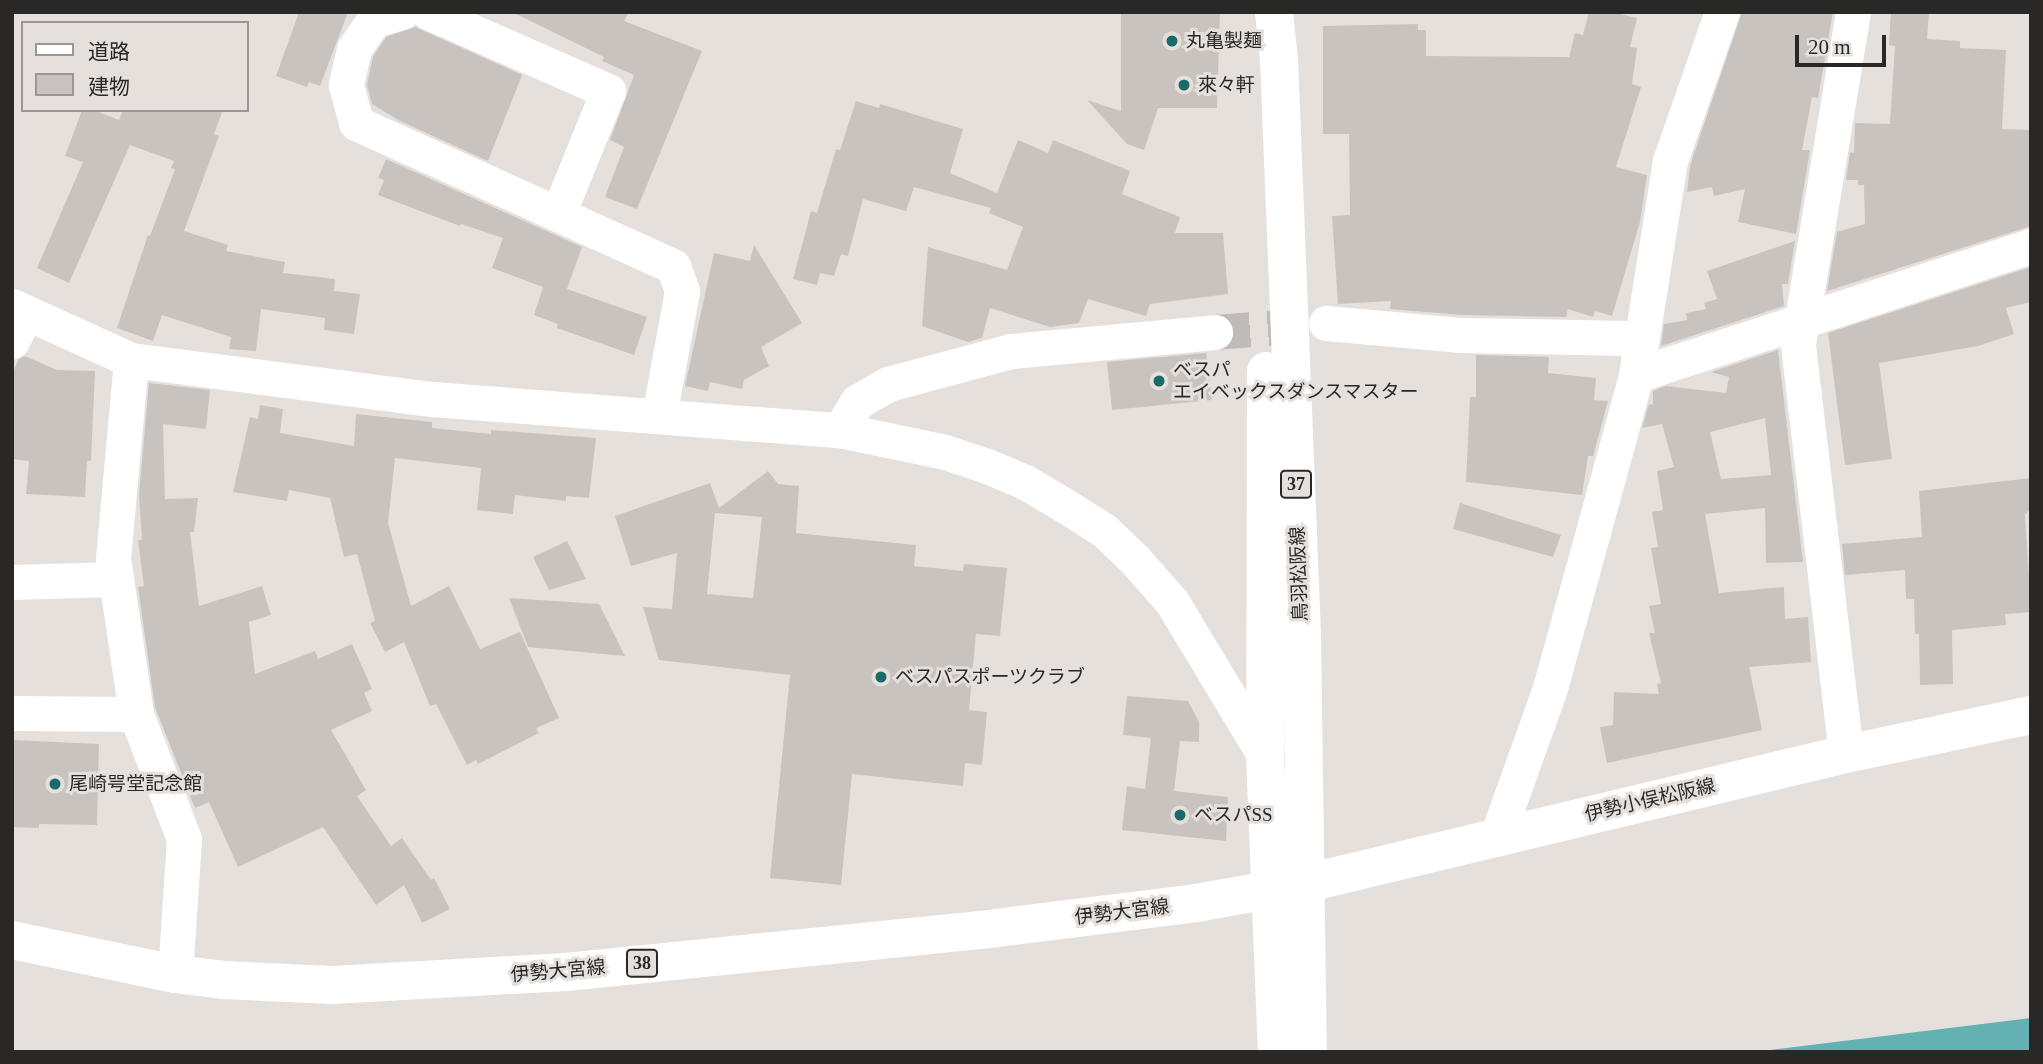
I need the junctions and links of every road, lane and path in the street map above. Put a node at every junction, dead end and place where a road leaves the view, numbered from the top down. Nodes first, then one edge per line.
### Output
1 (402, 12) edge
2 (428, 12) edge
3 (1267, 12) edge
4 (1274, 12) edge
5 (1722, 12) edge
6 (1853, 12) edge
7 (558, 214) junction
8 (2031, 246) edge
9 (17, 320) edge
10 (1326, 323) tunnel mouth
11 (1801, 323) junction
12 (1214, 332) tunnel mouth
13 (1641, 338) junction
14 (131, 360) junction
15 (1636, 375) junction
16 (659, 416) junction
17 (840, 429) junction
18 (116, 579) junction
19 (12, 582) edge
20 (12, 713) edge
21 (136, 713) junction
22 (2031, 715) edge
23 (1846, 754) junction
24 (1265, 756) junction
25 (1496, 839) junction
26 (1287, 887) junction
27 (12, 940) edge
28 (1290, 957) junction
29 (175, 974) junction
30 (1277, 1052) edge
31 (1308, 1052) edge

1 - 7 street
2 - 7 street
3 - 24 main road, 鳥羽松阪線 / 37
4 - 26 main road, 鳥羽松阪線 / 37
5 - 13 street
6 - 11 street
7 - 16 street
8 - 11 street
9 - 14 street
10 - 13 street
11 - 15 street
11 - 23 street
12 - 17 street
13 - 15 street
14 - 16 street
14 - 18 street
15 - 25 street
16 - 17 street
17 - 24 street
18 - 19 street
18 - 21 street
20 - 21 street
21 - 29 street
22 - 23 main road, 伊勢小俣松阪線
23 - 25 main road, 伊勢小俣松阪線
24 - 26 main road, 鳥羽松阪線 / 37
25 - 26 main road, 伊勢小俣松阪線
26 - 28 main road, 鳥羽松阪線 / 37
26 - 29 main road, 伊勢大宮線 / 38
27 - 29 main road, 伊勢大宮線 / 38
28 - 30 main road, 鳥羽松阪線 / 37
28 - 31 main road, 鳥羽松阪線 / 37

